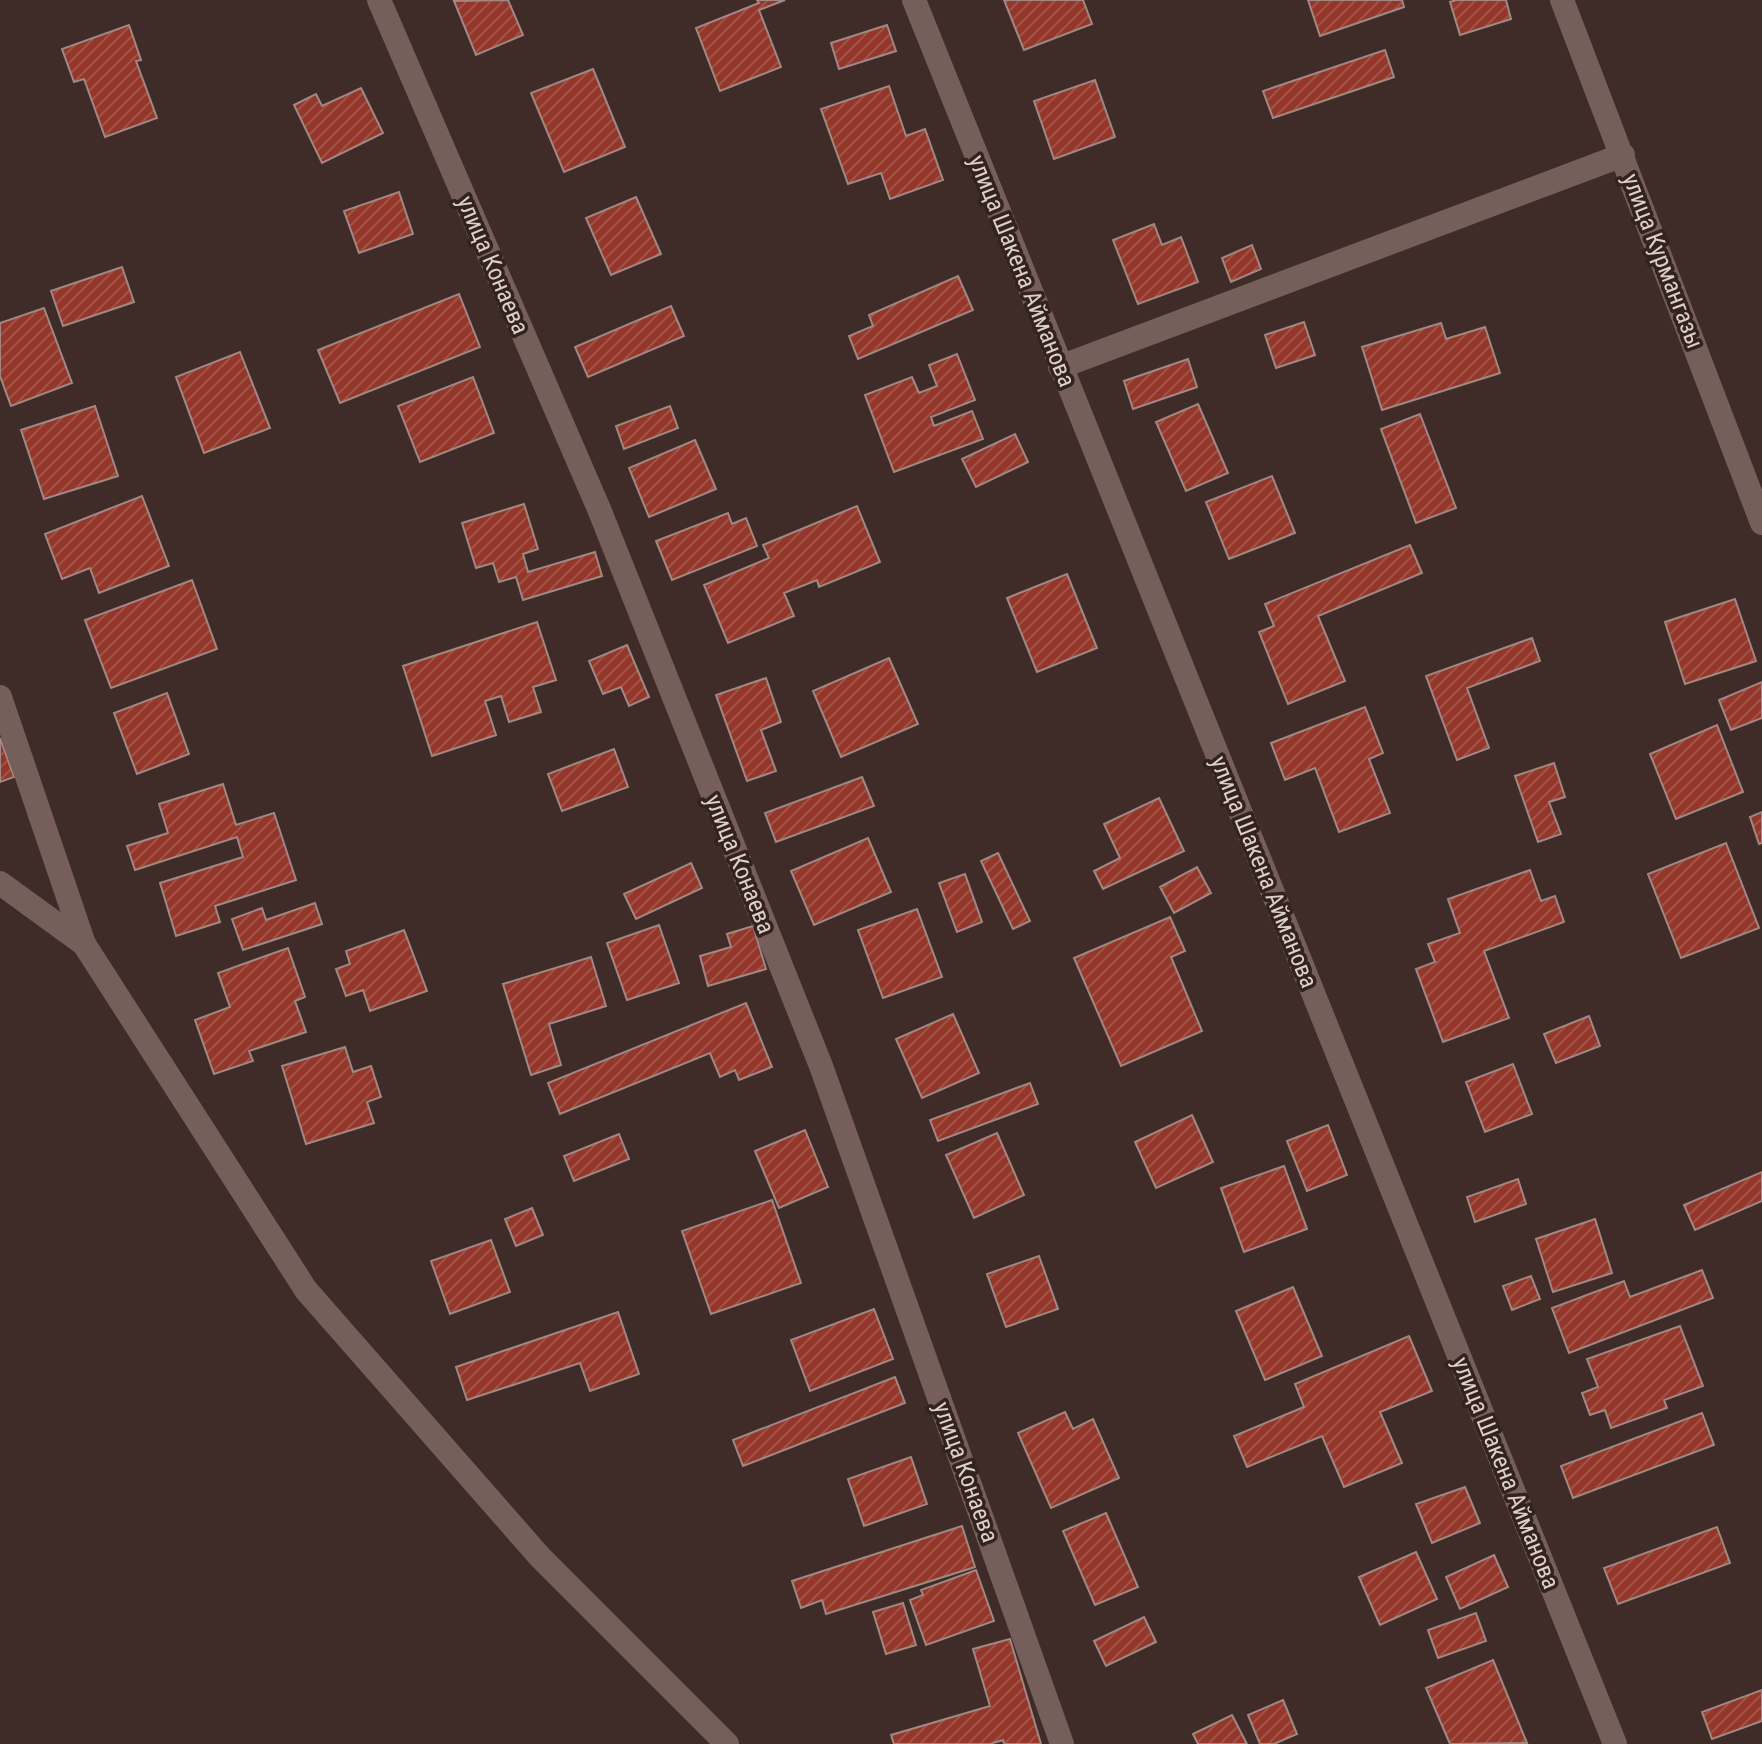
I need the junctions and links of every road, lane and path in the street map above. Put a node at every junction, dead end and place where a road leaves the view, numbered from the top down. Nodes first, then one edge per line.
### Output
1 (379, 0) edge
2 (914, 0) edge
3 (1562, 0) edge
4 (1623, 155) junction
5 (1060, 367) junction
6 (1762, 523) edge
7 (0, 697) edge
8 (0, 883) edge
9 (84, 944) junction
10 (727, 1744) edge
11 (1062, 1744) edge
12 (1615, 1744) edge

1 - 11 street, улица Конаева
2 - 5 street, улица Шакена Айманова
3 - 4 street, улица Курмангазы
4 - 5 street
4 - 6 street, улица Курмангазы
5 - 12 street, улица Шакена Айманова
7 - 9 street
8 - 9 street
9 - 10 street

